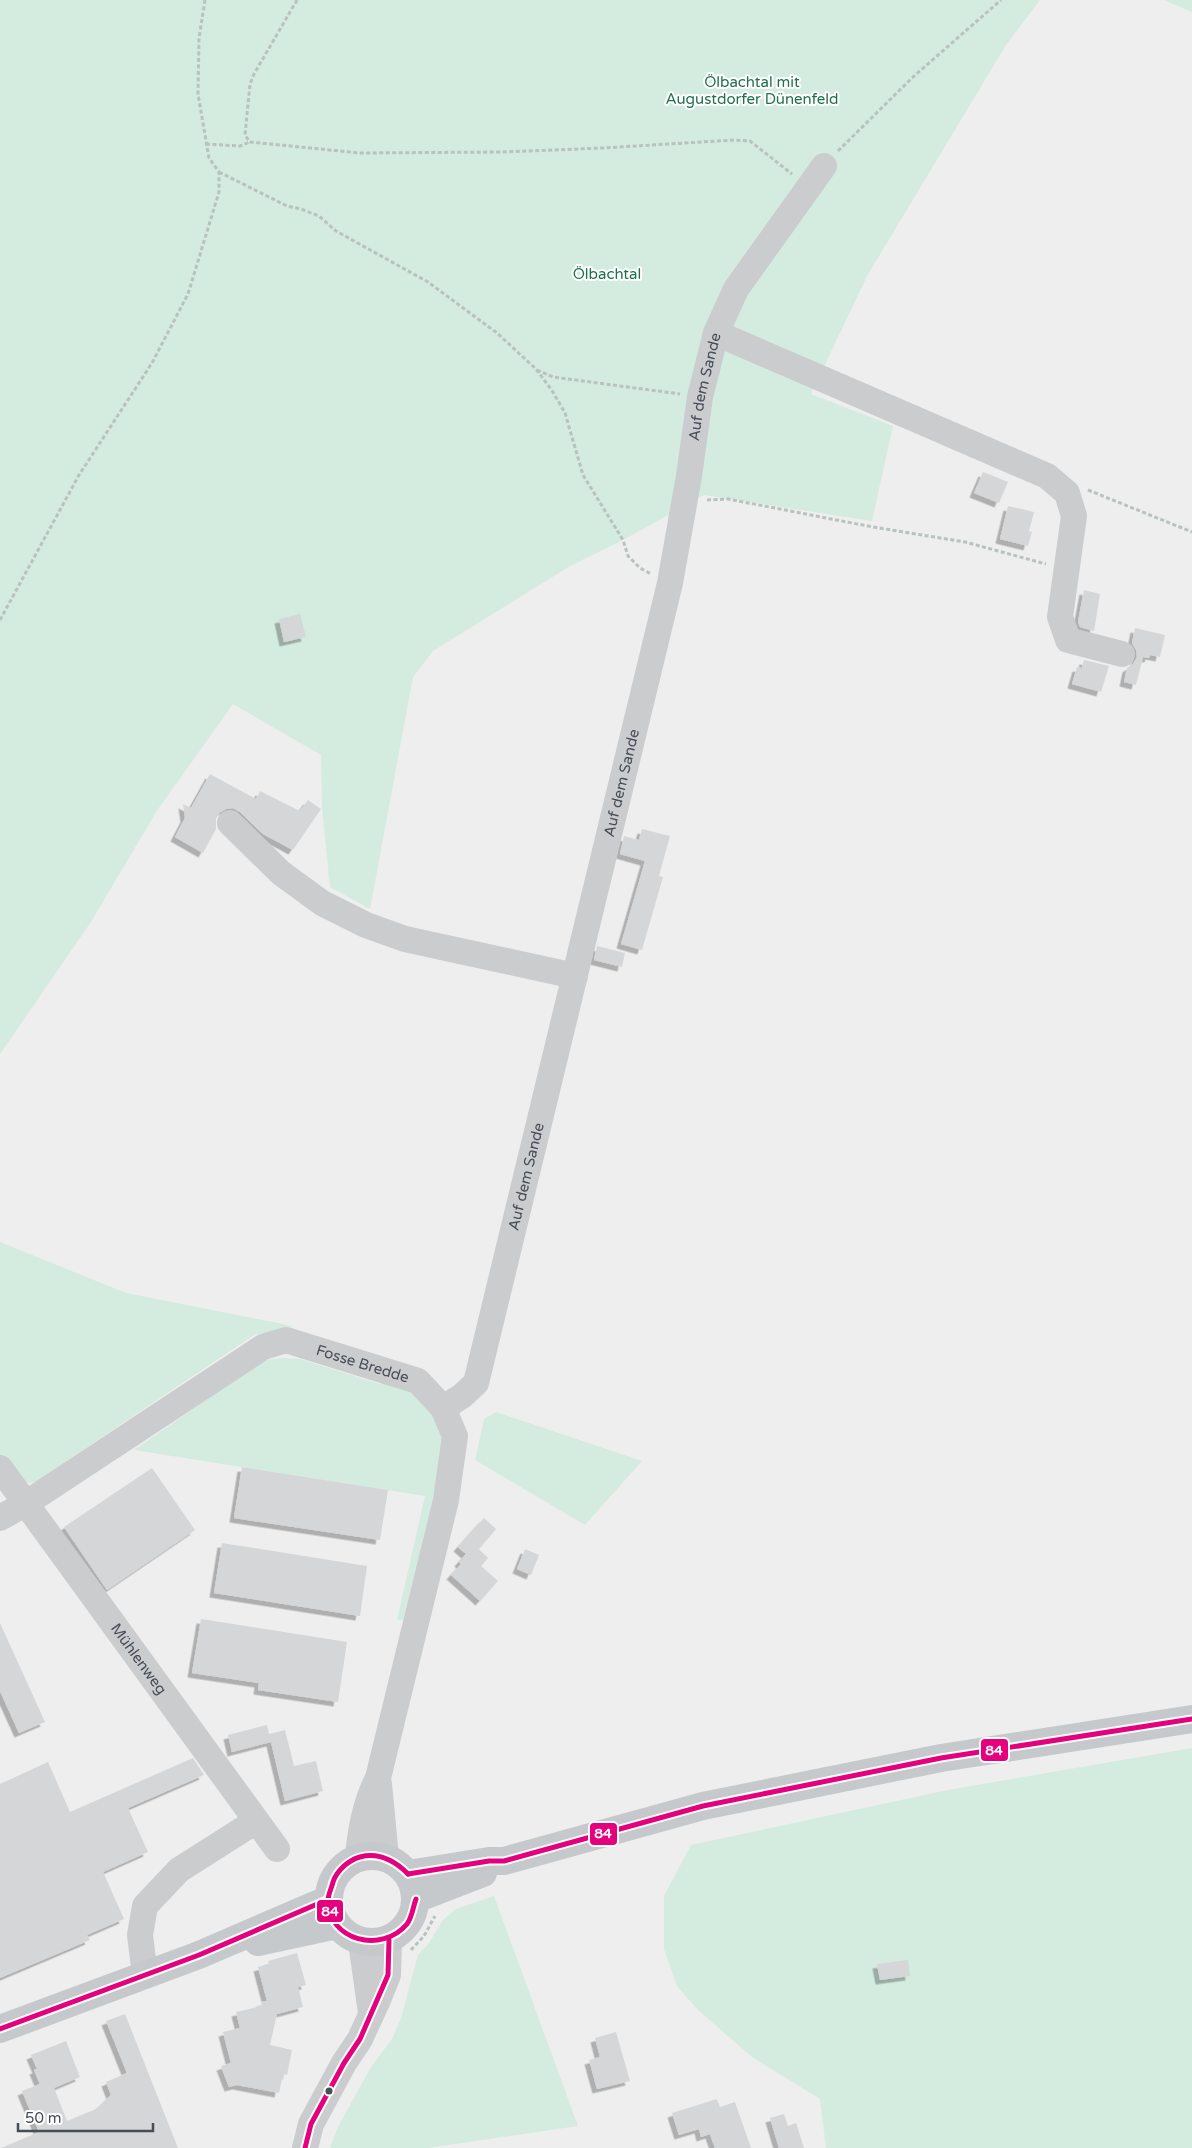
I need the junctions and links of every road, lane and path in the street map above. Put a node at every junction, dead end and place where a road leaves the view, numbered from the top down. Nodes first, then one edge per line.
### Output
1 (205, 0) edge
2 (296, 0) edge
3 (1001, 0) edge
4 (250, 142) junction
5 (206, 144) junction
6 (824, 166) joint
7 (219, 172) junction
8 (807, 188) junction
9 (716, 333) junction
10 (536, 369) junction
11 (700, 397) junction
12 (1067, 493) junction
13 (684, 501) junction
14 (1192, 532) edge
15 (1067, 565) junction
16 (670, 583) junction
17 (0, 620) edge
18 (1122, 654) dead end
19 (230, 823) dead end
20 (575, 976) junction
21 (443, 1408) junction
22 (0, 1468) edge
23 (25, 1504) junction
24 (0, 1518) edge
25 (1192, 1719) edge
26 (378, 1778) junction
27 (256, 1821) junction
28 (277, 1849) dead end
29 (386, 1857) junction
30 (358, 1858) junction
31 (504, 1861) junction
32 (408, 1874) junction
33 (328, 1899) junction
34 (426, 1906) junction
35 (337, 1925) junction
36 (362, 1942) junction
37 (397, 1948) junction
38 (199, 1955) junction
39 (145, 1975) junction
40 (371, 2013) junction
41 (0, 2029) edge
42 (305, 2148) edge

1 - 5 path
2 - 4 path
3 - 6 path
4 - 5 path
4 - 8 path
5 - 7 path
6 - 8 street, Auf dem Sande
7 - 10 path
7 - 17 path
8 - 9 street, Auf dem Sande
9 - 11 street, Auf dem Sande
9 - 12 street
10 - 11 path
10 - 16 path
11 - 13 street, Auf dem Sande
12 - 14 path
12 - 15 street
13 - 15 path
13 - 16 street, Auf dem Sande
15 - 18 street
16 - 20 street, Auf dem Sande
19 - 20 street
20 - 21 street, Auf dem Sande
21 - 23 street, Fosse Bredde
21 - 26 street, Fosse Bredde
22 - 23 street, Mühlenweg
23 - 24 street, Fosse Bredde
23 - 27 street, Mühlenweg
25 - 31 main road
26 - 29 street, Fosse Bredde
26 - 30 street, Fosse Bredde
27 - 28 street, Mühlenweg
27 - 39 street
29 - 30 main road
29 - 32 main road
30 - 33 main road
31 - 32 main road
31 - 34 main road
32 - 34 main road
33 - 35 main road
33 - 38 main road
34 - 37 main road
34 - 37 path
35 - 36 main road
35 - 38 main road
36 - 37 main road
36 - 40 street
37 - 40 street
38 - 39 main road
39 - 41 main road
40 - 42 street

